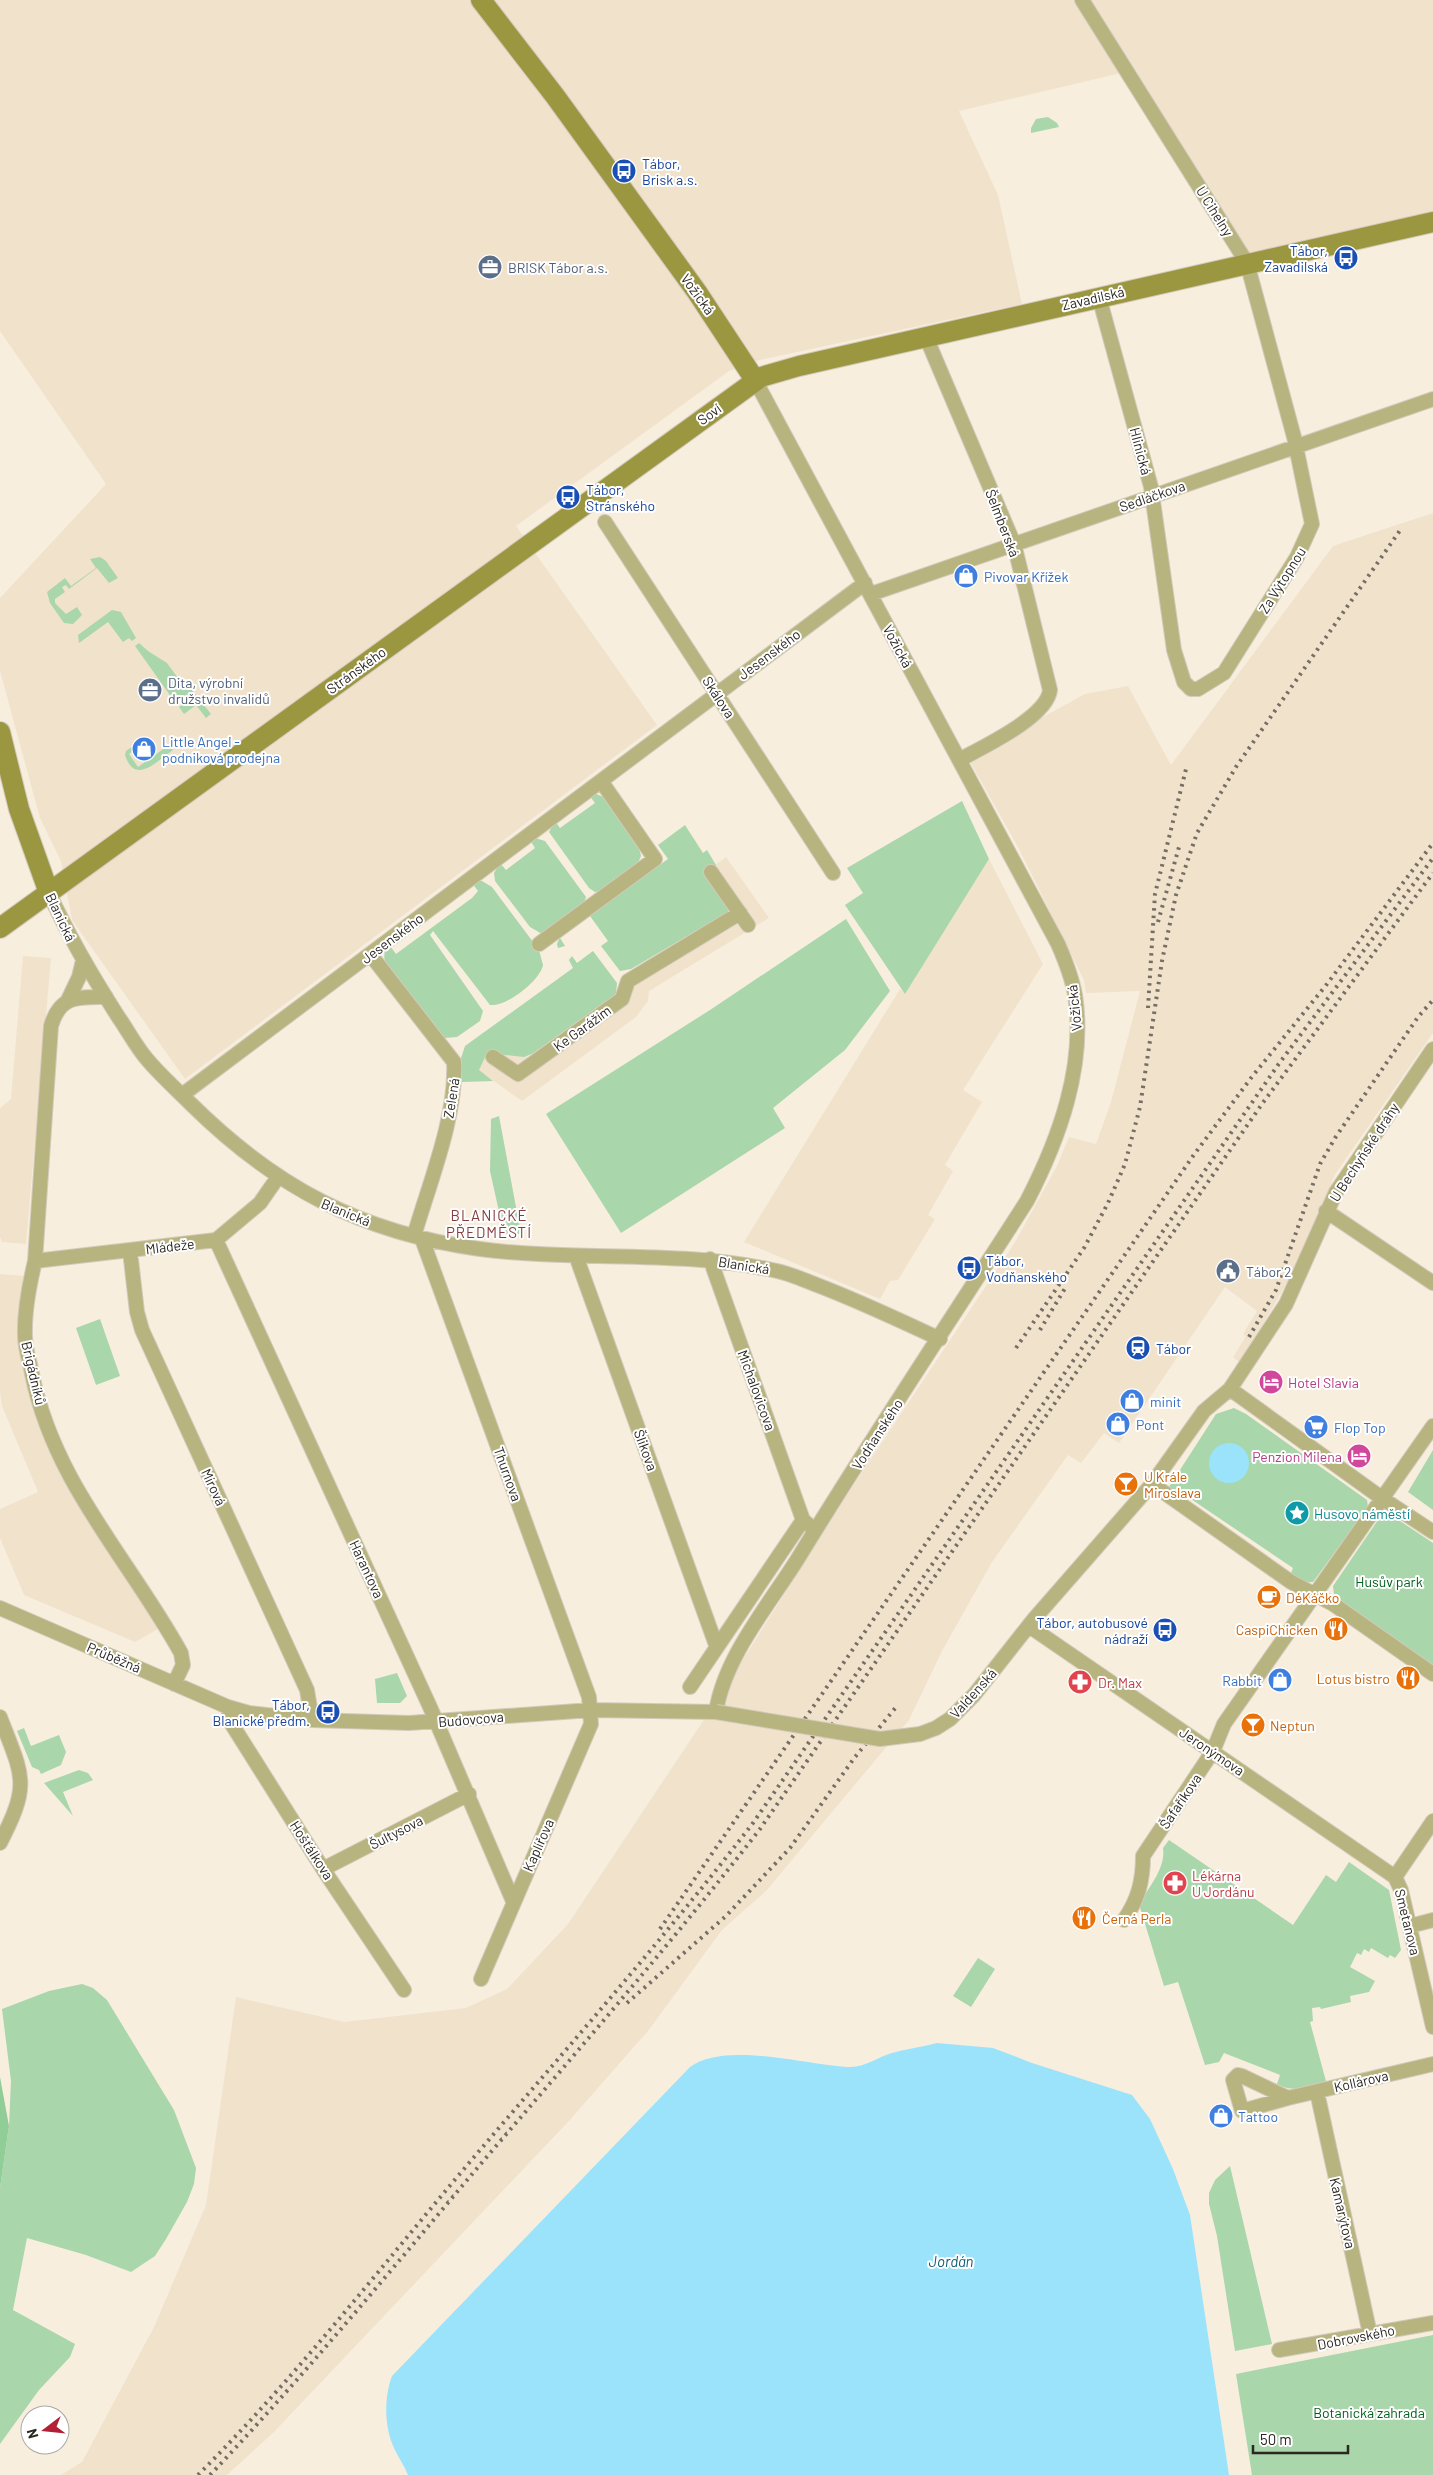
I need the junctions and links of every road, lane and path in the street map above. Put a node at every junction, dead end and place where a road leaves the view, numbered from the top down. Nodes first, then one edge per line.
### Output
1 (481, 0) edge
2 (1082, 0) edge
3 (1433, 222) edge
4 (1247, 263) junction
5 (1099, 297) junction
6 (926, 337) junction
7 (755, 380) junction
8 (1433, 399) edge
9 (1295, 445) junction
10 (662, 448) joint
11 (1151, 497) junction
12 (605, 522) dead end
13 (1014, 544) junction
14 (868, 588) junction
15 (1195, 690) joint
16 (717, 693) junction
17 (0, 732) edge
18 (959, 760) junction
19 (601, 781) junction
20 (711, 872) dead end
21 (833, 873) dead end
22 (49, 893) junction
23 (0, 928) edge
24 (539, 944) dead end
25 (370, 954) junction
26 (83, 960) junction
27 (106, 998) junction
28 (68, 1000) junction
29 (1433, 1049) edge
30 (493, 1057) dead end
31 (182, 1095) junction
32 (278, 1177) junction
33 (1326, 1211) junction
34 (418, 1238) junction
35 (216, 1240) junction
36 (130, 1251) junction
37 (576, 1256) junction
38 (710, 1260) junction
39 (35, 1262) junction
40 (1433, 1283) edge
41 (940, 1339) junction
42 (1230, 1389) junction
43 (1433, 1426) edge
44 (1152, 1484) junction
45 (1383, 1499) junction
46 (803, 1520) junction
47 (814, 1530) junction
48 (1433, 1532) edge
49 (1314, 1595) junction
50 (0, 1608) edge
51 (1029, 1626) junction
52 (716, 1645) junction
53 (1433, 1674) edge
54 (174, 1684) junction
55 (690, 1687) dead end
56 (228, 1707) junction
57 (591, 1710) junction
58 (716, 1712) junction
59 (0, 1717) edge
60 (312, 1720) junction
61 (436, 1722) junction
62 (1213, 1751) junction
63 (468, 1794) junction
64 (1433, 1821) edge
65 (0, 1843) edge
66 (324, 1869) junction
67 (1395, 1877) junction
68 (513, 1901) junction
69 (1124, 1920) dead end
70 (1433, 1920) edge
71 (1410, 1926) junction
72 (481, 1979) dead end
73 (404, 1990) dead end
74 (1433, 2027) edge
75 (1433, 2064) edge
76 (1316, 2092) junction
77 (1288, 2098) dead end
78 (1433, 2323) edge
79 (1370, 2334) junction
80 (1279, 2350) dead end

1 - 7 main road, Vožická
2 - 4 street, U Cihelny
3 - 4 main road, Zavadilská
4 - 5 main road, Zavadilská
4 - 9 street, U Cihelny
5 - 6 main road, Zavadilská
5 - 11 street, Hlinická
6 - 7 main road, Zavadilská
6 - 13 street, Šelmberská
7 - 10 main road, Soví
7 - 14 street, Vožická
8 - 9 street, Sedláčkova
9 - 11 street, Sedláčkova
9 - 15 street, Za Výtopnou
10 - 22 main road, Stránského
11 - 13 street, Sedláčkova
11 - 15 street, Hlinická
12 - 16 street, Skálova
13 - 14 street, Sedláčkova
13 - 18 street, Šelmberská
14 - 16 street, Jesenského
14 - 18 street, Vožická
16 - 19 street, Jesenského
16 - 21 street, Skálova
17 - 22 main road, Blanická
18 - 41 street, Vožická
19 - 24 street
19 - 25 street, Jesenského
20 - 30 street, Ke Garážím
22 - 23 main road
22 - 26 street, Blanická
25 - 31 street, Jesenského
25 - 34 street, Zelená
26 - 27 street, Blanická
26 - 28 street, Brigádníků
27 - 28 street
27 - 31 street, Blanická
28 - 39 street, Brigádníků
29 - 33 street, U Bechyňské dráhy
31 - 32 street, Blanická
32 - 34 street, Blanická
32 - 35 street
33 - 40 street
33 - 42 street, U Bechyňské dráhy
34 - 37 street, Blanická
34 - 57 street, Thurnova
35 - 36 street, Mládeže
35 - 61 street, Harantova
36 - 39 street, Mládeže
36 - 60 street, Mírová
37 - 38 street, Blanická
37 - 52 street, Šlikova
38 - 41 street, Blanická
38 - 46 street, Michalovicova
39 - 54 street, Brigádníků
41 - 47 street, Vodňanského
42 - 44 street
42 - 45 street
43 - 45 street
44 - 49 street
44 - 51 street, Valdenská
45 - 48 street
45 - 49 street
46 - 47 street
46 - 52 street
47 - 58 street, Vodňanského
49 - 53 street
49 - 62 street, Šafaříkova
50 - 54 street, Průběžná
51 - 58 street, Valdenská, bridge
51 - 62 street, Jeronýmova
52 - 55 street
54 - 56 street, Průběžná
56 - 60 street, Budovcova
56 - 66 street, Hošťálkova
57 - 58 street, Budovcova
57 - 61 street, Budovcova
57 - 68 street, Kaplířova
59 - 65 street
60 - 61 street, Budovcova
61 - 63 street, Harantova
62 - 67 street, Jeronýmova
62 - 69 street, Šafaříkova
63 - 66 street, Šultysova
63 - 68 street, Harantova
64 - 67 street
66 - 73 street, Hošťálkova
67 - 71 street, Smetanova
68 - 72 street, Kaplířova
70 - 71 street
71 - 74 street, Smetanova
75 - 76 street, Kollárova
76 - 77 street, Kollárova
76 - 79 street, Kamarýtova
78 - 79 street, Dobrovského
79 - 80 street, Dobrovského

